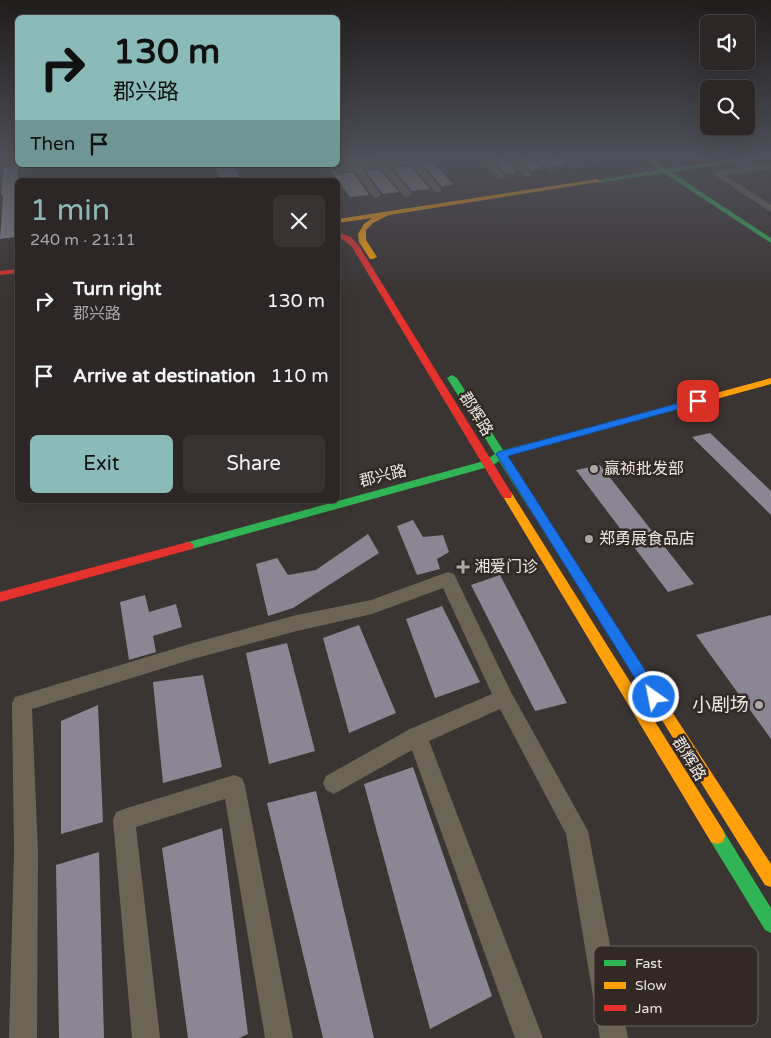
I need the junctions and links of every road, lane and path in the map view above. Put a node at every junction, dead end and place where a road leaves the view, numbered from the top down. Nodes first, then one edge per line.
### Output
1 (368, 205) edge
2 (425, 205) edge
3 (721, 205) edge
4 (733, 205) edge
5 (340, 210) edge
6 (391, 212) junction
7 (340, 221) edge
8 (771, 231) edge
9 (340, 235) edge
10 (771, 241) edge
11 (15, 271) edge
12 (0, 273) edge
13 (429, 345) dead end
14 (446, 369) dead end
15 (771, 374) edge
16 (771, 381) edge
17 (499, 451) junction
18 (477, 453) junction
19 (488, 464) junction
20 (0, 597) edge
21 (504, 698) junction
22 (417, 736) junction
23 (334, 783) dead end
24 (771, 879) edge
25 (771, 924) edge
26 (598, 946) edge
27 (22, 1038) edge
28 (146, 1038) edge
29 (280, 1038) edge
30 (529, 1038) edge

1 - 5 main road
2 - 6 main road
3 - 10 main road
4 - 8 main road
6 - 7 main road
6 - 13 main road
9 - 18 main road, 郡辉路
11 - 12 main road
14 - 17 main road, 郡辉路
15 - 17 main road, 郡兴路
16 - 17 main road, 郡兴路
17 - 18 main road, 郡兴路
17 - 19 main road, 郡兴路
17 - 24 main road, 郡辉路
18 - 19 main road, 郡辉路
19 - 20 main road, 郡兴路
19 - 25 main road, 郡辉路
21 - 22 street
21 - 26 street
21 - 27 street
22 - 23 street
22 - 30 street
28 - 29 street

